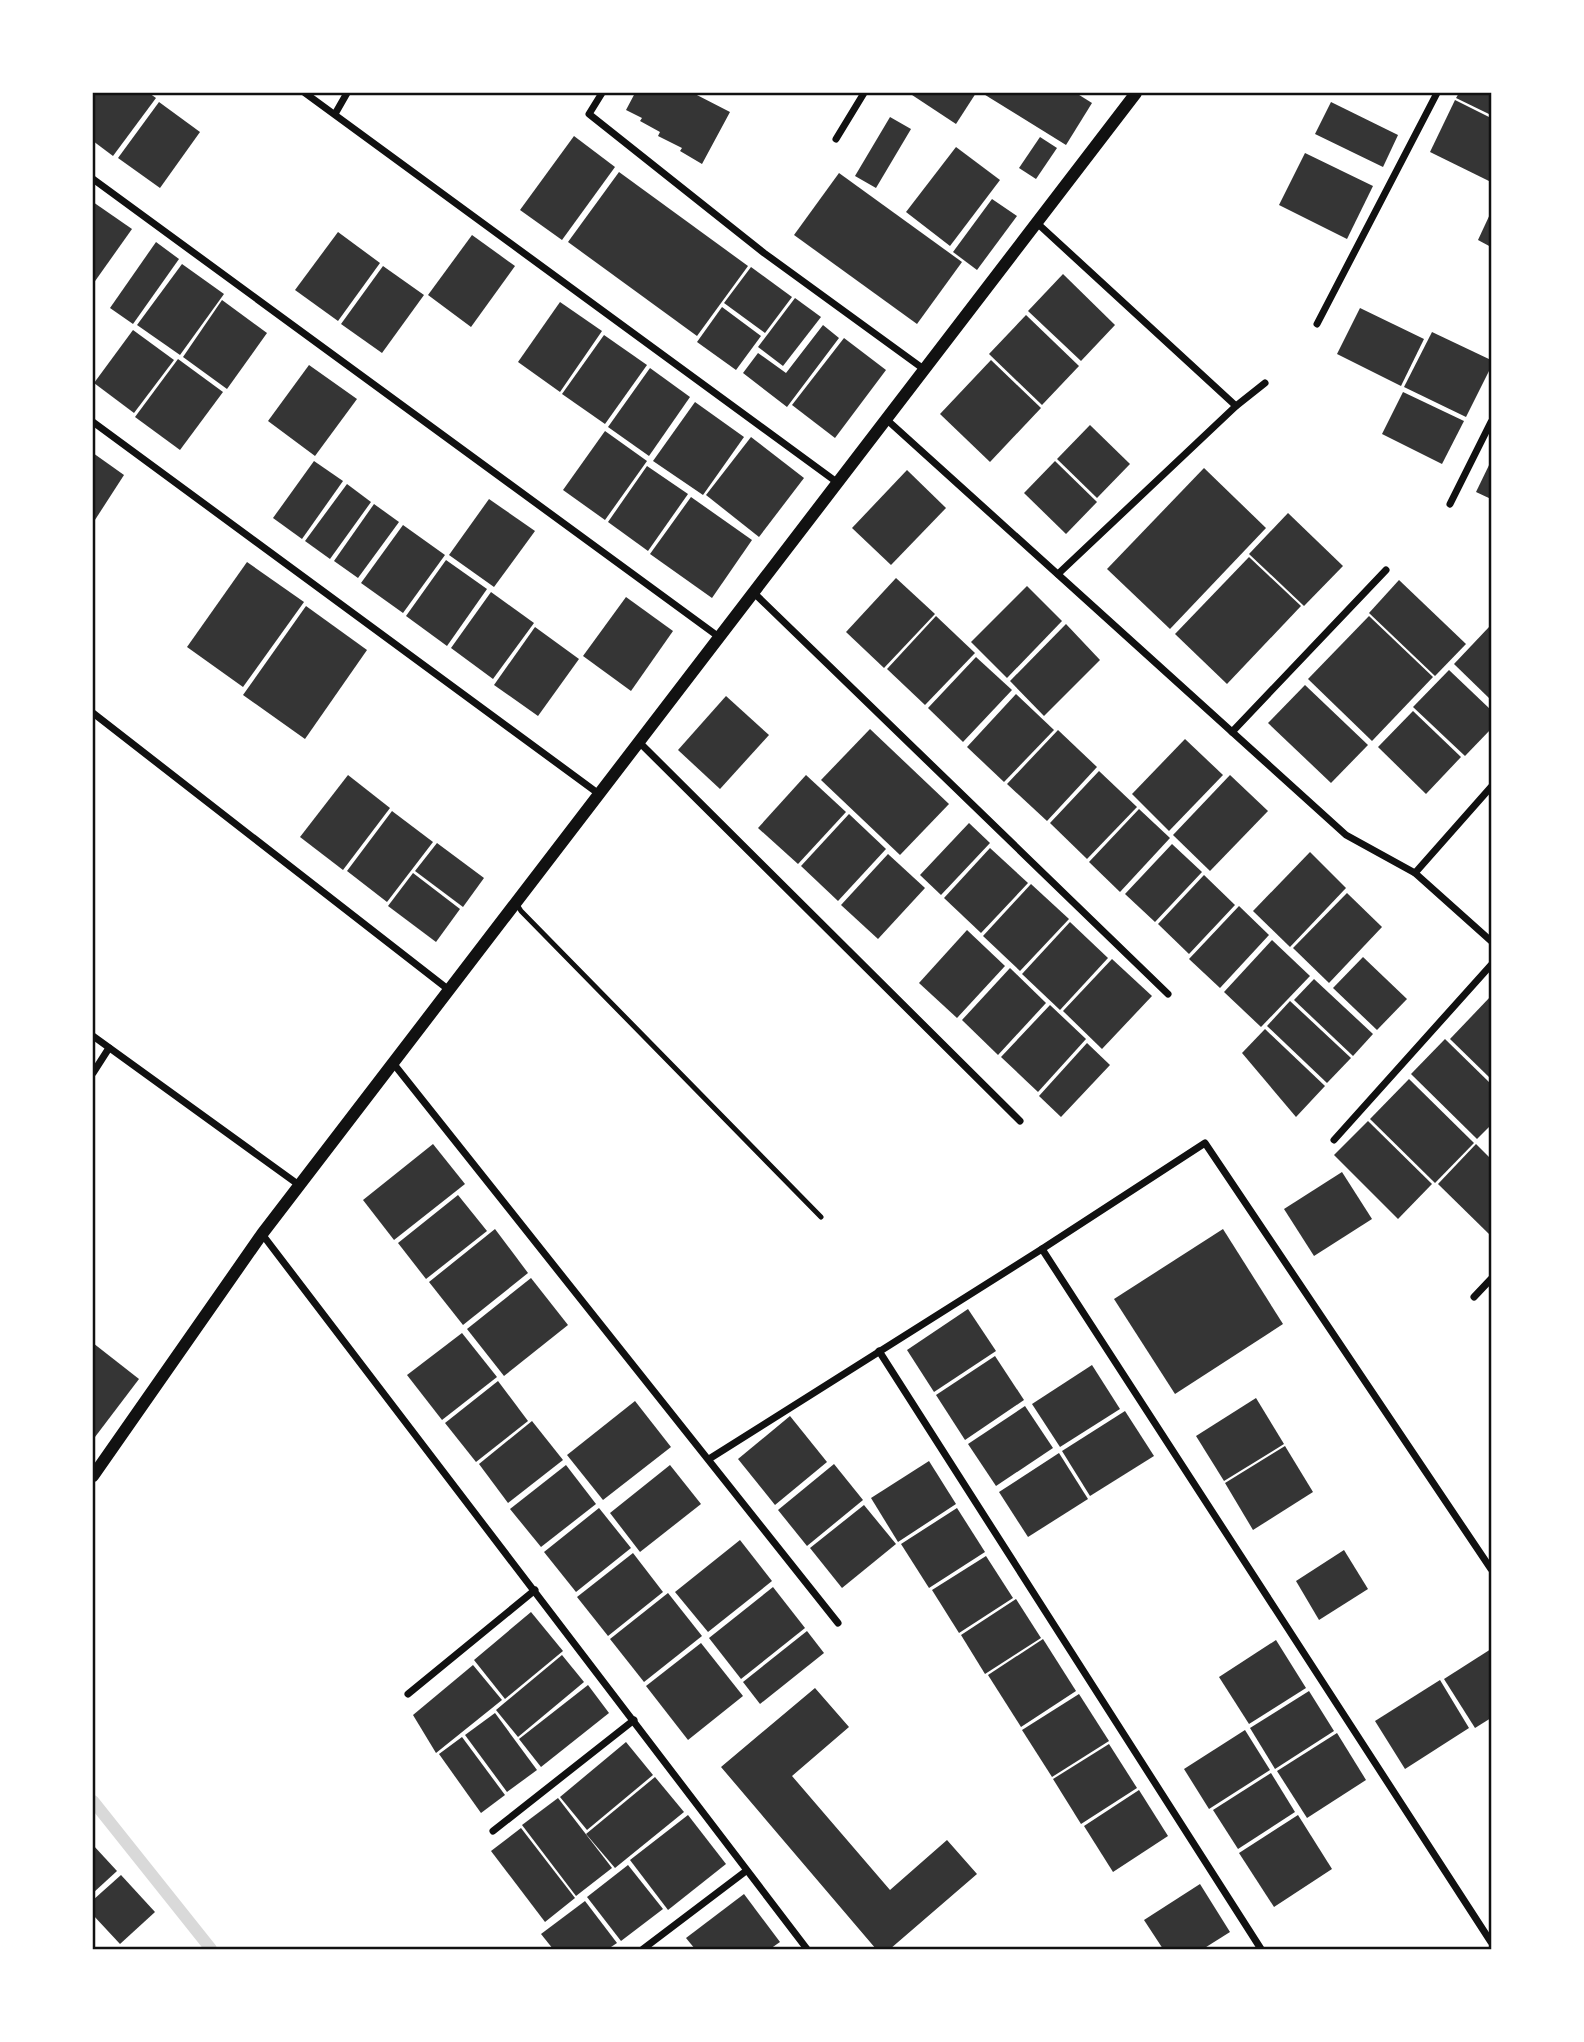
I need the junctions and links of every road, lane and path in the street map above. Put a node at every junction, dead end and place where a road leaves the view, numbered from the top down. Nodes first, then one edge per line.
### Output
1 (305, 93) edge
2 (347, 93) edge
3 (602, 93) edge
4 (864, 93) edge
5 (1136, 93) edge
6 (1437, 93) edge
7 (335, 114) junction
8 (836, 139) dead end
9 (93, 179) edge
10 (1037, 223) junction
11 (1317, 324) dead end
12 (925, 370) junction
13 (1265, 383) dead end
14 (1236, 406) junction
15 (886, 419) junction
16 (93, 422) edge
17 (1491, 422) edge
18 (838, 482) junction
19 (1450, 504) dead end
20 (1386, 570) dead end
21 (1058, 574) junction
22 (754, 593) junction
23 (719, 638) junction
24 (93, 713) edge
25 (1232, 732) junction
26 (639, 742) junction
27 (1491, 787) edge
28 (600, 794) junction
29 (1415, 873) junction
30 (516, 902) junction
31 (1491, 941) edge
32 (1491, 965) edge
33 (449, 990) junction
34 (1167, 994) dead end
35 (93, 1036) edge
36 (109, 1048) junction
37 (393, 1063) junction
38 (93, 1073) edge
39 (1020, 1121) dead end
40 (1334, 1140) dead end
41 (299, 1185) junction
42 (821, 1217) dead end
43 (262, 1234) junction
44 (1042, 1249) junction
45 (1491, 1279) edge
46 (1474, 1297) dead end
47 (879, 1351) junction
48 (709, 1459) junction
49 (93, 1476) edge
50 (1491, 1569) edge
51 (535, 1590) junction
52 (838, 1623) dead end
53 (408, 1694) dead end
54 (634, 1720) junction
55 (494, 1831) dead end
56 (746, 1871) junction
57 (1491, 1942) edge
58 (643, 1949) edge
59 (807, 1949) edge
60 (1261, 1949) edge

1 - 7 street
2 - 7 street
3 - 12 street
4 - 8 street
5 - 10 street
6 - 11 street
7 - 18 street
9 - 23 street
10 - 12 street
10 - 14 street
12 - 15 street
13 - 14 street
14 - 21 street
15 - 18 street
15 - 21 street
16 - 28 street
17 - 19 street
18 - 22 street
20 - 25 street
21 - 25 street
22 - 23 street
22 - 34 street
23 - 26 street
24 - 33 street
25 - 29 street
26 - 28 street
26 - 39 street
27 - 29 street
28 - 30 street
29 - 31 street
30 - 33 street
30 - 42 lane
32 - 40 street
33 - 37 street
35 - 36 street
36 - 38 street
36 - 41 street
37 - 41 street
37 - 48 street
41 - 43 street
43 - 49 street
43 - 51 street
44 - 47 street
44 - 50 street
44 - 57 street
45 - 46 street
47 - 48 street
47 - 60 street
48 - 52 street
51 - 53 street
51 - 54 street
54 - 55 street
54 - 56 street
56 - 58 street
56 - 59 street

